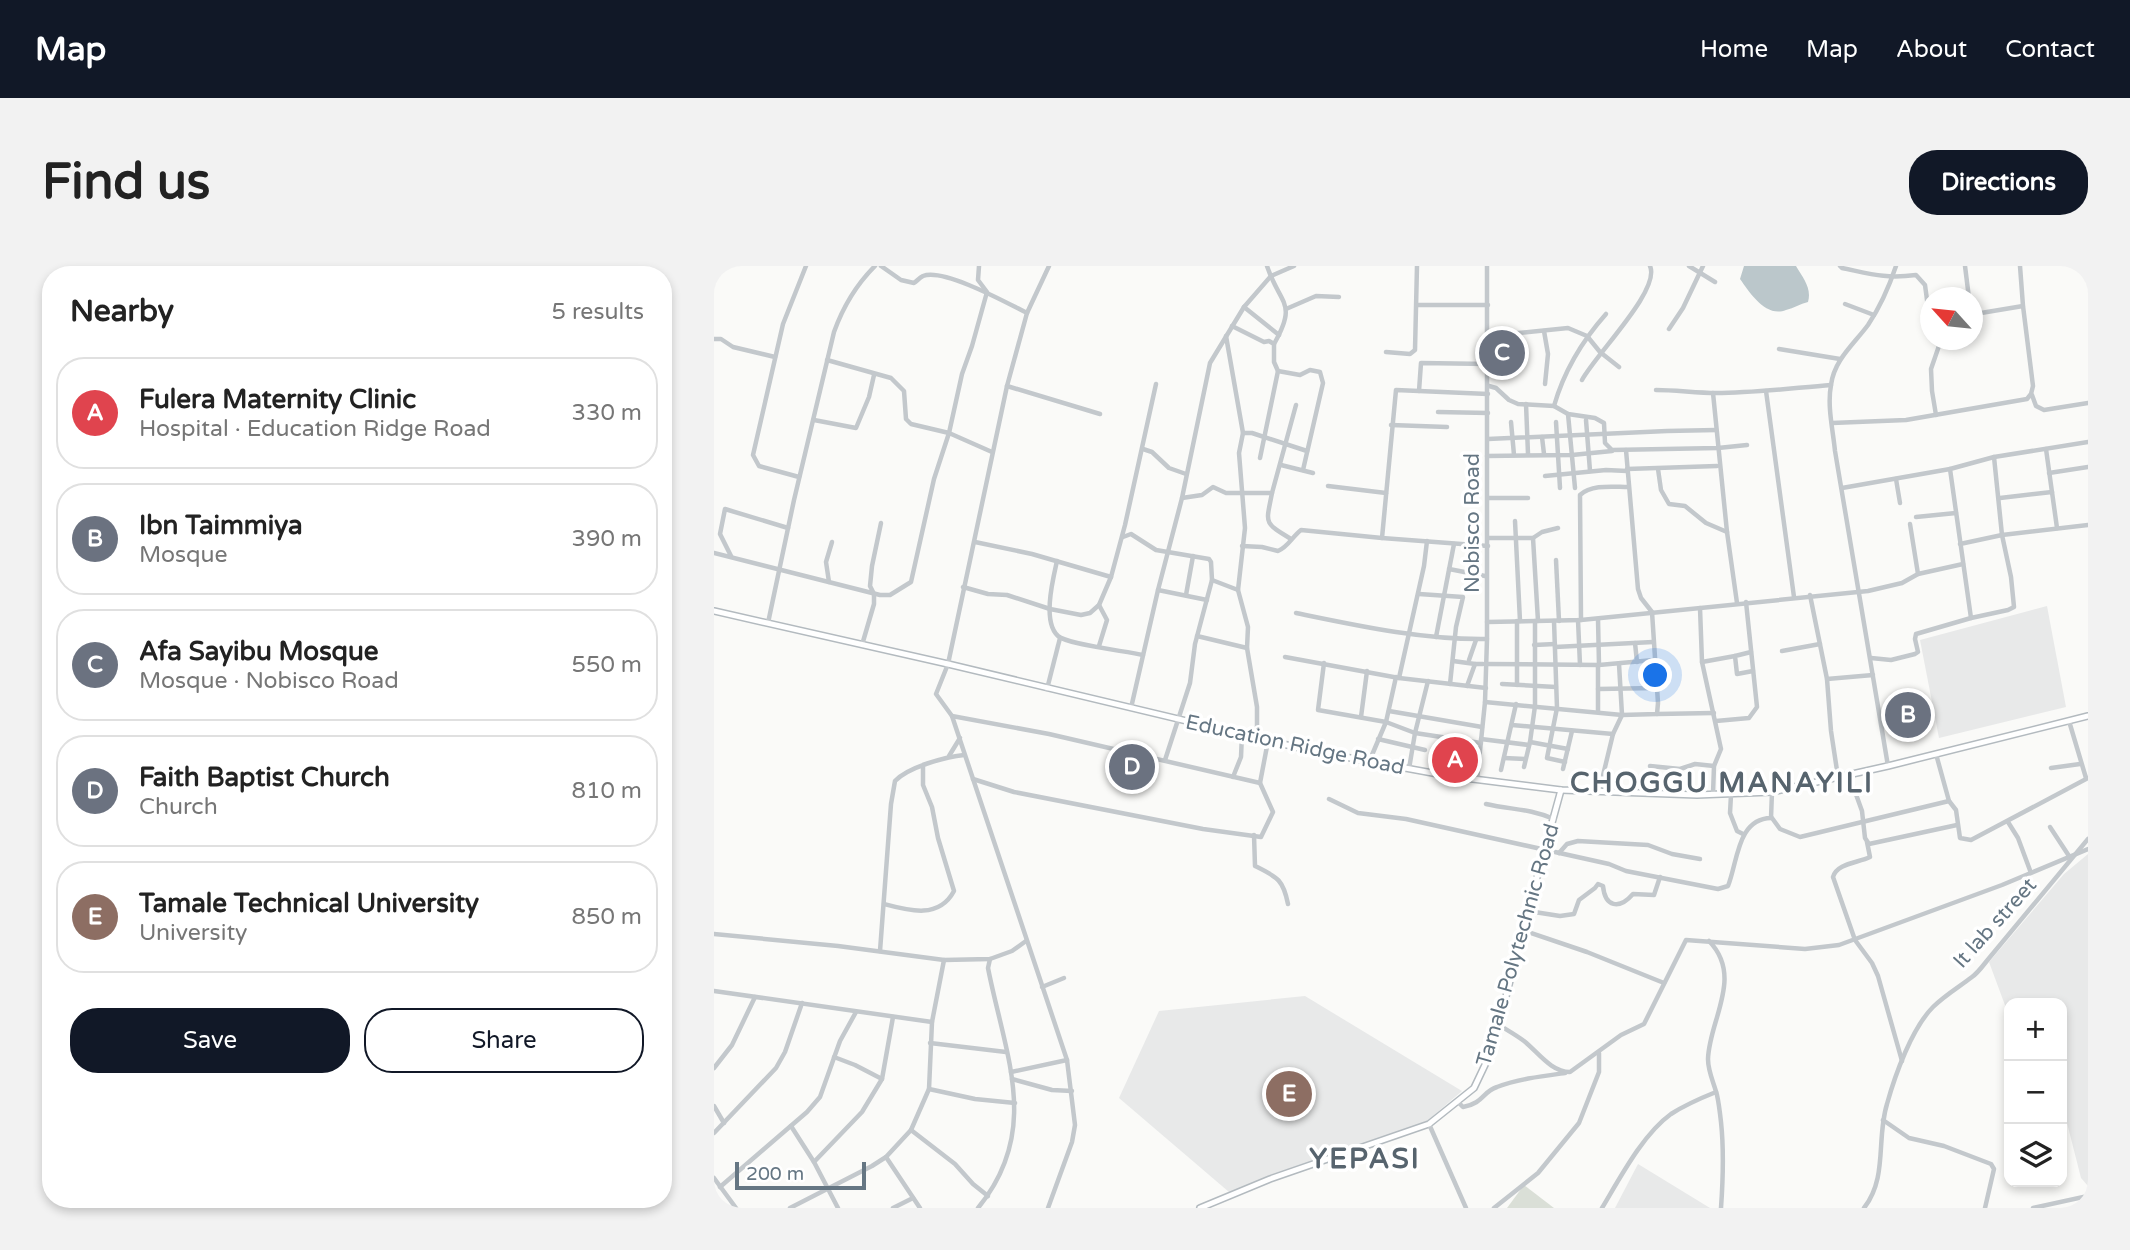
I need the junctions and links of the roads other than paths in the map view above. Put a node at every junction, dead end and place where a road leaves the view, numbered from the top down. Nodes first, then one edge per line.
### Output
1 (806, 266) edge
2 (878, 266) edge
3 (979, 266) edge
4 (1049, 266) edge
5 (1268, 266) edge
6 (1294, 266) edge
7 (1416, 266) edge
8 (1487, 266) edge
9 (1650, 266) edge
10 (1689, 266) edge
11 (1840, 266) edge
12 (1896, 266) edge
13 (1965, 266) edge
14 (2020, 266) edge
15 (1702, 269) edge
16 (1271, 276) junction
17 (1892, 278) junction
18 (1715, 282) dead end
19 (1924, 287) edge
20 (1968, 287) edge
21 (987, 292) junction
22 (1339, 297) dead end
23 (1845, 304) dead end
24 (1417, 305) junction
25 (1488, 305) junction
26 (2022, 306) junction
27 (1244, 307) junction
28 (1286, 309) junction
29 (1027, 313) junction
30 (1983, 313) edge
31 (1606, 314) dead end
32 (1874, 315) junction
33 (1232, 326) junction
34 (1669, 329) dead end
35 (1544, 331) junction
36 (1279, 334) junction
37 (1226, 336) junction
38 (1489, 336) junction
39 (1587, 336) junction
40 (714, 339) edge
41 (1274, 344) junction
42 (1779, 349) dead end
43 (1937, 350) edge
44 (1386, 352) dead end
45 (1600, 352) junction
46 (775, 357) junction
47 (1840, 359) junction
48 (827, 360) junction
49 (1489, 365) junction
50 (1619, 367) dead end
51 (1278, 371) junction
52 (874, 375) junction
53 (1582, 380) dead end
54 (1156, 384) dead end
55 (1545, 384) dead end
56 (1830, 384) junction
57 (1007, 386) junction
58 (1489, 386) junction
59 (1656, 390) dead end
60 (1419, 391) junction
61 (1766, 391) junction
62 (1713, 393) junction
63 (1488, 394) junction
64 (2031, 394) junction
65 (2088, 403) edge
66 (1526, 404) junction
67 (1296, 405) dead end
68 (1554, 405) junction
69 (1438, 412) dead end
70 (1488, 413) junction
71 (1100, 414) dead end
72 (1568, 414) junction
73 (1936, 415) junction
74 (814, 420) junction
75 (1586, 420) dead end
76 (1511, 422) dead end
77 (1556, 422) dead end
78 (1832, 423) junction
79 (1391, 425) junction
80 (1447, 427) dead end
81 (1716, 430) junction
82 (948, 433) junction
83 (1242, 433) junction
84 (1605, 434) junction
85 (1587, 435) junction
86 (1557, 436) junction
87 (1572, 436) junction
88 (1265, 437) junction
89 (1542, 437) junction
90 (1513, 438) junction
91 (1528, 438) junction
92 (1488, 439) junction
93 (2087, 442) edge
94 (1286, 443) junction
95 (1747, 444) dead end
96 (1718, 448) junction
97 (1143, 449) junction
98 (2046, 449) junction
99 (1612, 450) junction
100 (1626, 450) junction
101 (2088, 450) edge
102 (1307, 451) junction
103 (992, 453) junction
104 (1528, 454) junction
105 (1544, 454) junction
106 (1557, 454) junction
107 (1588, 454) junction
108 (1514, 455) junction
109 (1572, 455) junction
110 (1488, 456) junction
111 (1994, 457) junction
112 (1260, 458) dead end
113 (1281, 465) junction
114 (1717, 466) dead end
115 (2088, 467) edge
116 (1950, 468) junction
117 (1658, 469) junction
118 (1303, 470) junction
119 (1627, 470) junction
120 (1590, 471) junction
121 (1313, 473) dead end
122 (1574, 473) junction
123 (2049, 473) junction
124 (1186, 474) junction
125 (1559, 474) junction
126 (1545, 476) dead end
127 (799, 477) junction
128 (1896, 479) junction
129 (1328, 486) dead end
130 (1628, 487) junction
131 (1560, 488) dead end
132 (1574, 488) dead end
133 (1842, 488) junction
134 (2052, 492) junction
135 (1272, 493) junction
136 (1386, 493) junction
137 (1242, 494) junction
138 (1182, 498) junction
139 (1488, 498) junction
140 (1528, 498) dead end
141 (2000, 498) junction
142 (1900, 503) dead end
143 (1956, 513) junction
144 (1916, 517) dead end
145 (1515, 521) dead end
146 (881, 523) dead end
147 (1910, 524) dead end
148 (2088, 524) edge
149 (1125, 525) junction
150 (788, 528) junction
151 (1558, 528) dead end
152 (2057, 528) junction
153 (1727, 532) junction
154 (1130, 534) junction
155 (2002, 535) junction
156 (1122, 537) junction
157 (1382, 538) junction
158 (1488, 538) junction
159 (1516, 538) junction
160 (1534, 538) junction
161 (1291, 539) junction
162 (1427, 541) junction
163 (832, 542) dead end
164 (975, 542) junction
165 (1454, 544) junction
166 (1960, 544) junction
167 (1242, 546) junction
168 (1488, 546) junction
169 (714, 552) edge
170 (1169, 554) junction
171 (731, 556) junction
172 (1193, 556) junction
173 (1556, 560) dead end
174 (1057, 561) junction
175 (1963, 564) junction
176 (1449, 569) junction
177 (781, 570) junction
178 (1918, 574) junction
179 (1485, 576) dead end
180 (1111, 577) junction
181 (1212, 580) junction
182 (829, 582) junction
183 (963, 587) junction
184 (1158, 590) junction
185 (1238, 590) junction
186 (1858, 590) junction
187 (874, 594) junction
188 (1419, 594) junction
189 (1186, 595) junction
190 (1810, 595) junction
191 (1442, 597) junction
192 (1794, 597) junction
193 (1208, 600) junction
194 (1737, 603) junction
195 (1746, 603) junction
196 (1098, 606) junction
197 (1700, 608) junction
198 (1050, 609) junction
199 (714, 611) edge
200 (1296, 612) dead end
201 (1652, 612) junction
202 (1971, 618) junction
203 (1598, 619) junction
204 (1580, 620) junction
205 (1519, 621) junction
206 (1536, 621) junction
207 (1557, 621) junction
208 (1487, 622) junction
209 (768, 623) junction
210 (1409, 633) junction
211 (1197, 635) junction
212 (1060, 638) junction
213 (1436, 638) junction
214 (1487, 639) junction
215 (1455, 640) junction
216 (1476, 640) junction
217 (1653, 642) junction
218 (1635, 643) junction
219 (862, 645) junction
220 (1534, 645) junction
221 (1555, 645) junction
222 (1598, 645) junction
223 (1820, 645) junction
224 (1580, 646) junction
225 (1099, 647) junction
226 (1247, 648) junction
227 (1782, 651) dead end
228 (1751, 652) junction
229 (1143, 655) junction
230 (1735, 656) junction
231 (1285, 657) dead end
232 (1871, 658) junction
233 (1469, 660) dead end
234 (1654, 660) junction
235 (1453, 661) junction
236 (1637, 662) junction
237 (1702, 662) junction
238 (1324, 663) junction
239 (1517, 663) junction
240 (947, 664) junction
241 (1475, 664) junction
242 (1485, 664) junction
243 (1534, 664) junction
244 (1619, 664) junction
245 (1556, 665) junction
246 (1580, 665) junction
247 (1599, 665) junction
248 (1367, 671) junction
249 (1753, 671) junction
250 (1873, 675) junction
251 (1398, 677) junction
252 (1827, 679) junction
253 (1428, 681) junction
254 (1450, 684) junction
255 (1503, 684) dead end
256 (1517, 685) junction
257 (1467, 686) junction
258 (1534, 686) junction
259 (1556, 687) junction
260 (1047, 688) junction
261 (1486, 688) junction
262 (1657, 688) junction
263 (1598, 689) junction
264 (1620, 689) junction
265 (1485, 702) junction
266 (1516, 704) junction
267 (1535, 706) junction
268 (1131, 708) junction
269 (1557, 708) junction
270 (1389, 711) junction
271 (1598, 712) junction
272 (1714, 713) junction
273 (1657, 714) junction
274 (1622, 715) junction
275 (952, 716) junction
276 (2088, 716) edge
277 (1361, 717) junction
278 (1420, 717) junction
279 (1179, 721) junction
280 (1716, 721) junction
281 (2069, 721) junction
282 (1385, 722) junction
283 (1511, 725) junction
284 (1532, 726) junction
285 (1482, 727) junction
286 (1554, 729) junction
287 (1572, 731) junction
288 (1415, 733) junction
289 (1242, 734) junction
290 (1613, 734) junction
291 (960, 738) junction
292 (1257, 738) junction
293 (1378, 739) junction
294 (1268, 741) junction
295 (1481, 741) junction
296 (1508, 741) junction
297 (1530, 743) junction
298 (1551, 744) junction
299 (1412, 747) junction
300 (1568, 749) junction
301 (1425, 750) dead end
302 (1936, 754) junction
303 (964, 755) junction
304 (948, 757) junction
305 (1504, 758) junction
306 (1525, 759) junction
307 (1165, 760) junction
308 (1565, 762) junction
309 (1369, 763) junction
310 (2080, 764) junction
311 (1650, 766) dead end
312 (1714, 766) junction
313 (1888, 766) junction
314 (923, 767) junction
315 (1524, 767) dead end
316 (2051, 768) dead end
317 (1563, 769) dead end
318 (1408, 770) junction
319 (1501, 770) dead end
320 (1849, 775) junction
321 (1838, 777) junction
322 (1233, 778) junction
323 (2087, 778) edge
324 (972, 779) junction
325 (1476, 780) junction
326 (1260, 783) junction
327 (1561, 790) junction
328 (1599, 792) junction
329 (1772, 792) junction
330 (1713, 794) junction
331 (1731, 794) junction
332 (1329, 799) dead end
333 (1950, 801) junction
334 (1486, 804) dead end
335 (1772, 818) junction
336 (1554, 819) junction
337 (2008, 822) junction
338 (1863, 823) junction
339 (1958, 825) junction
340 (2050, 827) dead end
341 (1743, 834) junction
342 (1254, 835) junction
343 (2088, 839) edge
344 (1867, 842) junction
345 (2088, 849) edge
346 (1545, 851) junction
347 (1559, 853) junction
348 (2071, 855) junction
349 (1700, 859) dead end
350 (2031, 873) junction
351 (1660, 877) junction
352 (884, 904) junction
353 (1288, 904) dead end
354 (1528, 911) junction
355 (1522, 930) junction
356 (714, 934) edge
357 (1026, 940) junction
358 (1855, 940) junction
359 (1709, 941) junction
360 (880, 951) junction
361 (989, 959) junction
362 (944, 960) junction
363 (1064, 978) dead end
364 (1664, 983) junction
365 (1042, 987) junction
366 (714, 991) edge
367 (755, 997) junction
368 (802, 1003) junction
369 (856, 1012) junction
370 (892, 1017) junction
371 (932, 1023) junction
372 (1499, 1025) junction
373 (930, 1043) junction
374 (1006, 1052) junction
375 (1599, 1053) junction
376 (834, 1057) junction
377 (1067, 1060) junction
378 (1903, 1062) junction
379 (714, 1068) edge
380 (1011, 1072) junction
381 (1566, 1073) junction
382 (882, 1079) junction
383 (1012, 1079) junction
384 (929, 1089) junction
385 (1072, 1091) junction
386 (1716, 1092) junction
387 (1458, 1102) junction
388 (1015, 1103) junction
389 (714, 1106) edge
390 (1883, 1120) junction
391 (724, 1123) junction
392 (1429, 1124) junction
393 (790, 1126) junction
394 (911, 1130) junction
395 (714, 1133) edge
396 (886, 1157) junction
397 (814, 1162) junction
398 (714, 1178) edge
399 (720, 1187) junction
400 (828, 1189) junction
401 (988, 1196) junction
402 (2088, 1196) edge
403 (913, 1198) junction
404 (1199, 1207) edge
405 (736, 1208) edge
406 (790, 1208) edge
407 (838, 1208) edge
408 (893, 1208) edge
409 (919, 1208) edge
410 (978, 1208) edge
411 (1048, 1208) edge
412 (1466, 1208) edge
413 (1494, 1208) edge
414 (1602, 1208) edge
415 (1721, 1208) edge
416 (1864, 1208) edge
417 (1985, 1208) edge
418 (2032, 1208) edge

1 - 46 street
2 - 21 street
2 - 48 street
3 - 21 street
4 - 29 street
5 - 16 street
6 - 16 street
7 - 24 street
8 - 25 street, Nobisco Road
9 - 45 street
10 - 15 street
11 - 17 street
12 - 17 street
13 - 20 street
14 - 26 street
15 - 18 street
15 - 34 street
16 - 27 street
16 - 28 street
17 - 19 street
17 - 32 street
21 - 29 street
21 - 82 street
22 - 28 street
23 - 32 street
24 - 25 street
24 - 44 street
25 - 38 street, Nobisco Road
26 - 30 street
26 - 64 street
27 - 33 street
27 - 36 street
28 - 36 street
29 - 57 street
31 - 39 street
32 - 47 street
33 - 37 street
33 - 41 street
35 - 38 street
35 - 39 street
35 - 55 street
36 - 41 street
37 - 83 street
37 - 124 street
38 - 49 street, Nobisco Road
39 - 45 street
39 - 68 street
40 - 46 street
41 - 51 street
42 - 47 street
43 - 73 street
45 - 50 street
45 - 53 street
46 - 127 street
47 - 56 street
48 - 52 street
48 - 74 street
49 - 58 street, Nobisco Road
49 - 60 street
51 - 88 street
51 - 102 street
52 - 74 street
52 - 82 street
54 - 97 street
56 - 61 street
56 - 78 street
57 - 71 street
57 - 103 street
58 - 63 street, Nobisco Road
58 - 66 street
59 - 62 street
60 - 63 street
60 - 79 street
61 - 62 street
61 - 192 street
62 - 81 street
63 - 70 street, Nobisco Road
64 - 65 street
64 - 73 street
66 - 68 street
66 - 91 street
67 - 94 street
68 - 72 street
69 - 70 street
70 - 92 street, Nobisco Road
72 - 84 street
72 - 87 street
73 - 78 street
74 - 127 street
75 - 85 street
76 - 90 street
77 - 86 street
78 - 133 street
79 - 80 street
79 - 136 street
81 - 84 street
81 - 96 street
82 - 103 street
82 - 187 street
83 - 88 street
83 - 137 street
84 - 85 street
84 - 99 street
85 - 87 street
85 - 107 street
86 - 87 street
86 - 89 street
86 - 106 street
87 - 109 street
88 - 94 street
88 - 112 street
89 - 91 street
89 - 105 street
90 - 91 street
90 - 92 street
90 - 108 street
91 - 104 street
92 - 110 street, Nobisco Road
93 - 98 street
93 - 101 street
94 - 102 street
94 - 113 street
95 - 96 street
96 - 100 street
96 - 153 street
97 - 124 street
97 - 149 street
98 - 111 street
98 - 123 street
99 - 100 street
99 - 107 street
100 - 119 street
102 - 118 street
103 - 164 street
104 - 105 street
104 - 108 street
105 - 106 street
106 - 109 street
106 - 125 street
107 - 109 street
107 - 120 street
108 - 110 street
109 - 122 street
110 - 139 street, Nobisco Road
111 - 116 street
111 - 141 street
113 - 118 street
113 - 135 street
114 - 117 street
115 - 123 street
116 - 128 street
116 - 143 street
117 - 119 street
117 - 153 street
118 - 121 street
119 - 120 street
119 - 130 street
120 - 122 street
122 - 125 street
122 - 132 street
123 - 134 street
124 - 138 street
125 - 126 street
125 - 131 street
127 - 150 street
128 - 133 street
128 - 142 street
129 - 136 street
130 - 201 street
130 - 204 street
133 - 186 street
134 - 141 street
134 - 152 street
135 - 137 street
135 - 161 street
136 - 157 street
137 - 138 street
137 - 167 street
138 - 170 street
139 - 140 street
139 - 158 street, Nobisco Road
141 - 155 street
143 - 144 street
143 - 166 street
145 - 159 street
146 - 187 street
147 - 178 street
148 - 152 street
149 - 154 street
149 - 156 street
150 - 171 street
150 - 177 street
151 - 160 street
152 - 155 street
153 - 194 street
154 - 156 street
154 - 170 street
155 - 166 street
155 - 202 street
156 - 180 street
157 - 161 street
157 - 162 street
158 - 159 street
158 - 168 street, Nobisco Road
159 - 160 street
159 - 205 street
160 - 206 street
161 - 167 street
162 - 165 street
162 - 188 street
163 - 182 street
164 - 174 street
164 - 183 street
165 - 168 street
165 - 176 street
166 - 175 street
167 - 185 street
168 - 208 street, Nobisco Road
169 - 171 street
170 - 172 street
170 - 184 street
171 - 177 street
172 - 181 street
172 - 189 street
173 - 207 street
174 - 180 street
174 - 198 street
175 - 178 street
175 - 202 street
176 - 179 street
176 - 191 street
177 - 182 street
177 - 209 street
178 - 186 street
180 - 196 street
181 - 185 street
181 - 193 street
182 - 187 street
183 - 198 street
183 - 240 street
184 - 189 street
184 - 229 street
185 - 226 street
186 - 190 street
186 - 232 street
187 - 219 street
188 - 191 street
188 - 210 street
189 - 193 street
190 - 192 street
190 - 223 street
191 - 213 street
191 - 215 street
192 - 195 street
193 - 211 street
194 - 195 street
194 - 197 street
195 - 228 street
196 - 198 street
196 - 225 street
197 - 201 street
197 - 237 street
198 - 212 street
199 - 209 main road, Education Ridge Road
200 - 210 street
201 - 203 street
201 - 217 street
202 - 232 street
203 - 204 street
203 - 222 street
204 - 207 street
204 - 224 street
205 - 206 street
205 - 208 street
205 - 239 street
206 - 207 street
206 - 220 street
207 - 221 street
208 - 214 street, Nobisco Road
209 - 219 main road, Education Ridge Road
210 - 213 street
210 - 251 street
211 - 226 street
211 - 279 street
212 - 225 street
212 - 260 street
213 - 215 street
214 - 216 street
214 - 242 street, Nobisco Road
215 - 216 street
215 - 235 street
216 - 233 street
217 - 218 street
217 - 234 street
218 - 222 street
218 - 236 street
219 - 240 main road, Education Ridge Road
220 - 221 street
220 - 243 street
221 - 224 street
221 - 245 street
222 - 224 street
222 - 247 street
223 - 227 street
223 - 252 street
224 - 246 street
225 - 229 street
226 - 292 street
228 - 230 street
228 - 249 street
229 - 268 street
230 - 237 street
230 - 249 street
231 - 238 street
232 - 250 street
234 - 236 street
234 - 262 street
235 - 241 street
235 - 254 street
236 - 244 street
237 - 272 street
238 - 248 street
238 - 277 street
239 - 242 street
239 - 243 street
239 - 256 street
240 - 260 main road, Education Ridge Road
240 - 275 street
241 - 242 street
241 - 257 street
242 - 261 street, Nobisco Road
243 - 245 street
243 - 258 street
244 - 247 street
244 - 264 street
245 - 246 street
245 - 259 street
246 - 247 street
247 - 263 street
248 - 251 street
248 - 277 street
249 - 280 street
250 - 252 street
250 - 313 street
251 - 253 street
251 - 270 street
252 - 321 street
253 - 254 street
253 - 278 street
254 - 257 street
255 - 256 street
256 - 258 street
257 - 261 street
258 - 259 street
258 - 267 street
259 - 269 street
260 - 268 main road, Education Ridge Road
261 - 265 street, Nobisco Road
262 - 264 street
262 - 273 street
263 - 264 street
263 - 271 street
264 - 274 street
265 - 266 street
265 - 285 street, Nobisco Road
266 - 267 street
266 - 283 street
267 - 269 street
267 - 284 street
268 - 279 main road, Education Ridge Road
269 - 271 street
269 - 286 street
270 - 278 street
270 - 282 street
271 - 274 street
272 - 273 street
272 - 280 street
273 - 274 street
274 - 290 street
275 - 291 street
275 - 307 street
276 - 281 main road, Education Ridge Road
277 - 282 street
278 - 285 street
278 - 288 street
279 - 289 main road, Education Ridge Road
279 - 307 street
280 - 312 street
281 - 302 main road, Education Ridge Road
281 - 310 street
282 - 288 street
282 - 293 street
283 - 284 street
283 - 296 street
284 - 286 street
284 - 297 street
285 - 295 street, Nobisco Road
286 - 287 street
286 - 298 street
287 - 290 street
287 - 300 street
288 - 295 street
288 - 299 street
289 - 292 main road, Education Ridge Road
289 - 322 street
290 - 328 street
291 - 303 street
291 - 304 street
292 - 294 main road, Education Ridge Road
293 - 299 street
293 - 309 street
294 - 309 main road, Education Ridge Road
294 - 326 street
295 - 296 street
295 - 325 street, Nobisco Road
296 - 297 street
296 - 305 street
297 - 298 street
297 - 306 street
298 - 300 street
298 - 308 street
299 - 301 street
299 - 318 street
300 - 308 street
302 - 313 main road, Education Ridge Road
302 - 333 street
303 - 304 street
303 - 324 street
304 - 314 street
305 - 306 street
305 - 319 street
306 - 315 street
307 - 322 street
308 - 317 street
309 - 318 main road, Education Ridge Road
310 - 316 street
310 - 323 street
311 - 312 street
312 - 330 street
313 - 320 main road, Education Ridge Road
314 - 352 street
314 - 352 street
318 - 325 main road, Education Ridge Road
320 - 321 main road, Education Ridge Road
320 - 338 street
321 - 329 main road, Education Ridge Road
322 - 326 street
323 - 337 street
324 - 342 street
324 - 357 street
325 - 327 main road, Education Ridge Road
326 - 342 street
327 - 328 main road, Education Ridge Road
327 - 336 main road, Tamale Polytechnic Road
328 - 330 main road, Education Ridge Road
329 - 331 main road, Education Ridge Road
329 - 335 street
330 - 331 main road, Education Ridge Road
331 - 341 street
332 - 346 street
333 - 338 street
333 - 339 street
334 - 336 street
335 - 338 street
335 - 341 street
336 - 346 main road, Tamale Polytechnic Road
337 - 339 street
337 - 350 street
338 - 344 street
339 - 344 street
340 - 348 street
341 - 351 street
342 - 353 street
343 - 348 street, It lab street
344 - 358 street
345 - 348 street
346 - 347 street
346 - 354 main road, Tamale Polytechnic Road
347 - 349 street
347 - 351 street
348 - 350 street
348 - 378 street, It lab street
350 - 358 street
351 - 354 street
352 - 360 street
354 - 355 main road, Tamale Polytechnic Road
355 - 364 street
355 - 372 main road, Tamale Polytechnic Road
356 - 360 street
357 - 361 street
357 - 365 street
358 - 359 street
358 - 378 street
359 - 364 street
359 - 386 street
360 - 362 street
361 - 362 street
361 - 374 street
362 - 371 street
363 - 365 street
364 - 375 street
365 - 377 street
366 - 367 street
367 - 368 street
367 - 379 street
368 - 369 street
368 - 391 street
369 - 370 street
369 - 376 street
370 - 371 street
370 - 382 street
371 - 373 street
372 - 381 street
372 - 387 main road, Tamale Polytechnic Road
373 - 374 street
373 - 384 street
374 - 380 street
375 - 381 street
375 - 413 street
376 - 382 street
376 - 393 street
377 - 380 street
377 - 385 street
378 - 390 street, It lab street
380 - 383 street
381 - 387 street
382 - 397 street
383 - 385 street
383 - 388 street
384 - 388 street
384 - 394 street
385 - 411 street
386 - 414 street
386 - 415 street
387 - 392 main road, Tamale Polytechnic Road
388 - 401 street
389 - 391 street
390 - 416 street, It lab street
390 - 417 street
391 - 395 street
392 - 404 main road, Tamale Polytechnic Road
392 - 412 street
393 - 397 street
393 - 399 street
394 - 396 street
394 - 401 street
396 - 400 street
396 - 403 street
397 - 400 street
398 - 399 street
399 - 405 street
400 - 406 street
400 - 407 street
401 - 410 street
402 - 418 street
403 - 408 street
403 - 409 street

